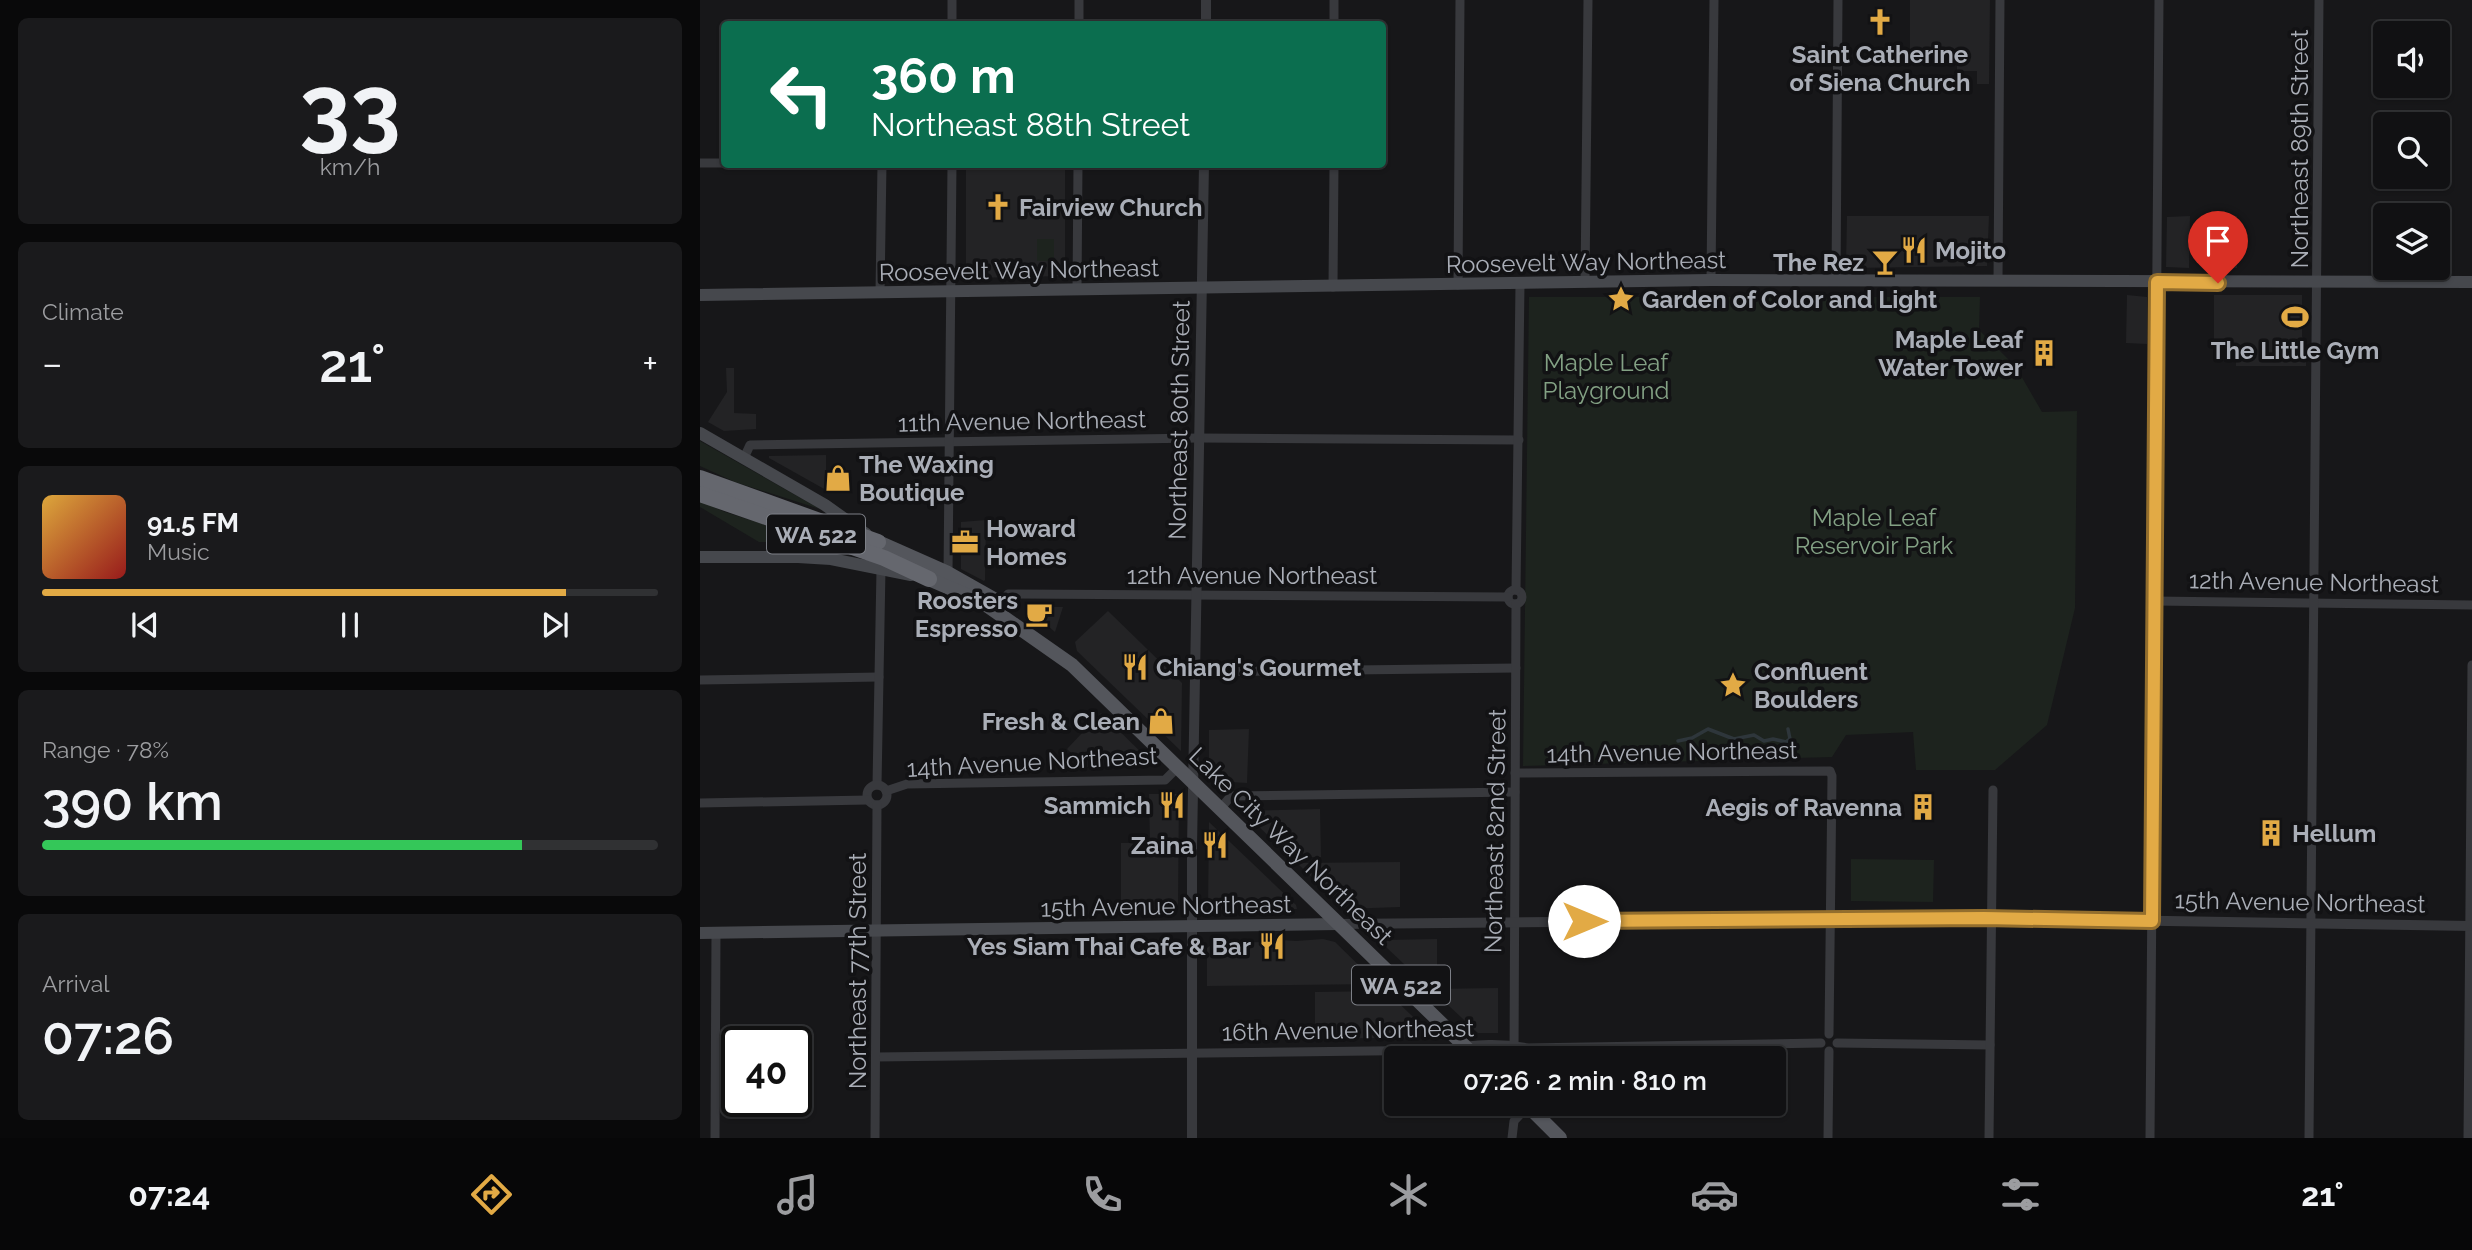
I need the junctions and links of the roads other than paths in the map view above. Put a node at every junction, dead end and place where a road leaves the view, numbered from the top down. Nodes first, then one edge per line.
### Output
1 (952, 0) edge
2 (1079, 0) edge
3 (1206, 0) edge
4 (1334, 0) edge
5 (1460, 0) edge
6 (1587, 0) edge
7 (1714, 0) edge
8 (1838, 0) edge
9 (2000, 0) edge
10 (2159, 0) edge
11 (2319, 0) edge
12 (952, 21) edge
13 (1079, 21) edge
14 (1206, 21) edge
15 (1334, 21) edge
16 (700, 163) edge
17 (721, 163) edge
18 (882, 168) edge
19 (952, 168) edge
20 (1078, 168) edge
21 (1203, 168) edge
22 (1334, 168) edge
23 (1711, 280) junction
24 (1836, 280) junction
25 (1998, 280) junction
26 (2157, 282) junction
27 (2472, 282) edge
28 (1585, 283) junction
29 (2318, 283) junction
30 (1520, 284) junction
31 (1458, 285) junction
32 (1334, 287) junction
33 (1202, 289) junction
34 (1077, 290) junction
35 (880, 292) junction
36 (952, 292) junction
37 (700, 295) edge
38 (700, 433) edge
39 (1199, 438) junction
40 (1518, 440) junction
41 (950, 441) junction
42 (744, 458) junction
43 (700, 478) edge
44 (700, 494) edge
45 (878, 542) junction
46 (700, 557) edge
47 (881, 569) junction
48 (948, 573) junction
49 (929, 579) junction
50 (1197, 595) junction
51 (1512, 600) junction
52 (2155, 601) junction
53 (2314, 602) junction
54 (1001, 604) junction
55 (2472, 605) edge
56 (2472, 665) edge
57 (1072, 666) junction
58 (1516, 668) junction
59 (1195, 672) junction
60 (879, 677) junction
61 (700, 680) edge
62 (1177, 768) junction
63 (1515, 774) junction
64 (1193, 784) junction
65 (877, 785) junction
66 (1993, 790) dead end
67 (886, 791) junction
68 (1515, 792) junction
69 (873, 802) junction
70 (700, 803) edge
71 (1220, 809) junction
72 (1991, 919) junction
73 (1830, 920) junction
74 (1514, 921) junction
75 (2152, 921) junction
76 (2311, 923) junction
77 (1338, 924) junction
78 (1192, 926) junction
79 (2471, 926) edge
80 (876, 930) junction
81 (700, 933) edge
82 (716, 933) junction
83 (1829, 1034) junction
84 (1821, 1043) junction
85 (1837, 1043) junction
86 (1514, 1045) junction
87 (1990, 1045) junction
88 (1465, 1046) joint
89 (1384, 1051) edge
90 (1829, 1051) junction
91 (1192, 1053) junction
92 (876, 1056) junction
93 (1518, 1116) edge
94 (1538, 1116) edge
95 (715, 1138) edge
96 (874, 1138) edge
97 (1192, 1138) edge
98 (1513, 1138) edge
99 (1560, 1138) edge
100 (1828, 1138) edge
101 (1989, 1138) edge
102 (2150, 1138) edge
103 (2309, 1138) edge
104 (2468, 1138) edge

1 - 12 street
2 - 13 street
3 - 14 street
4 - 15 street
5 - 31 street
6 - 28 street
7 - 23 street
8 - 24 street
9 - 25 street
10 - 26 street
11 - 29 street, Northeast 89th Street
16 - 17 street
18 - 35 street
19 - 36 street
20 - 34 street
21 - 33 street, Northeast 80th Street
22 - 32 street
23 - 24 main road, Roosevelt Way Northeast
23 - 28 main road, Roosevelt Way Northeast
24 - 25 main road, Roosevelt Way Northeast
25 - 26 main road, Roosevelt Way Northeast
26 - 29 main road, Roosevelt Way Northeast
26 - 52 street
27 - 29 main road, Roosevelt Way Northeast
28 - 30 main road, Roosevelt Way Northeast
29 - 53 street, Northeast 89th Street
30 - 31 main road, Roosevelt Way Northeast
30 - 40 street
31 - 32 main road, Roosevelt Way Northeast
32 - 33 main road, Roosevelt Way Northeast
33 - 34 main road, Roosevelt Way Northeast
33 - 39 street, Northeast 80th Street
34 - 36 main road, Roosevelt Way Northeast
35 - 36 main road, Roosevelt Way Northeast
35 - 37 main road, Roosevelt Way Northeast
36 - 41 street
38 - 42 main road, Lake City Way Northeast
39 - 40 street, 11th Avenue Northeast
39 - 41 street, 11th Avenue Northeast
39 - 50 street, Northeast 80th Street
40 - 51 street, Northeast 82nd Street
41 - 42 street, 11th Avenue Northeast
41 - 48 street
42 - 45 main road, Lake City Way Northeast
43 - 45 highway, WA 522
44 - 49 highway, WA 522
45 - 48 main road, Lake City Way Northeast / WA 522
46 - 47 main road
47 - 49 main road
47 - 60 street
48 - 54 main road, Lake City Way Northeast / WA 522
49 - 57 main road, Lake City Way Northeast / WA 522
50 - 51 street, 12th Avenue Northeast
50 - 54 street, 12th Avenue Northeast
50 - 59 street, Northeast 80th Street
51 - 58 street, Northeast 82nd Street
52 - 53 street, 12th Avenue Northeast
52 - 75 street
53 - 55 street, 12th Avenue Northeast
53 - 76 street, Northeast 89th Street
54 - 57 main road, Lake City Way Northeast / WA 522
56 - 79 street
57 - 62 main road, Lake City Way Northeast / WA 522
58 - 59 street
58 - 63 street, Northeast 82nd Street
59 - 64 street, Northeast 80th Street
60 - 61 street
60 - 65 street
62 - 64 main road, Lake City Way Northeast / WA 522
62 - 67 street, 14th Avenue Northeast
63 - 68 street, Northeast 82nd Street
63 - 73 street, 14th Avenue Northeast
64 - 71 main road, Lake City Way Northeast / WA 522
64 - 78 street, Northeast 80th Street
65 - 67 street
65 - 69 street
66 - 72 street
67 - 69 street
68 - 71 street
68 - 74 street, Northeast 82nd Street
69 - 70 street
69 - 80 street, Northeast 77th Street
71 - 77 main road, Lake City Way Northeast / WA 522
72 - 73 street, 15th Avenue Northeast
72 - 75 street, 15th Avenue Northeast
72 - 87 street
73 - 74 street, 15th Avenue Northeast
73 - 83 street
74 - 77 street, 15th Avenue Northeast
74 - 86 street, Northeast 82nd Street
75 - 76 street, 15th Avenue Northeast
75 - 102 street
76 - 79 street, 15th Avenue Northeast
76 - 103 street, Northeast 89th Street
77 - 78 main road, 15th Avenue Northeast
77 - 88 main road, Lake City Way Northeast / WA 522
78 - 80 main road, 15th Avenue Northeast
78 - 91 street, Northeast 80th Street
79 - 104 street
80 - 82 main road, 15th Avenue Northeast
80 - 92 street, Northeast 77th Street
81 - 82 main road, 15th Avenue Northeast
82 - 95 street
83 - 84 street
83 - 85 street
84 - 86 street, 16th Avenue Northeast
84 - 90 street
85 - 87 street
85 - 90 street
86 - 88 street, 16th Avenue Northeast
87 - 101 street
89 - 91 street, 16th Avenue Northeast
90 - 100 street
91 - 92 street, 16th Avenue Northeast
91 - 97 street, Northeast 80th Street
92 - 96 street, Northeast 77th Street
93 - 98 street
94 - 99 main road

